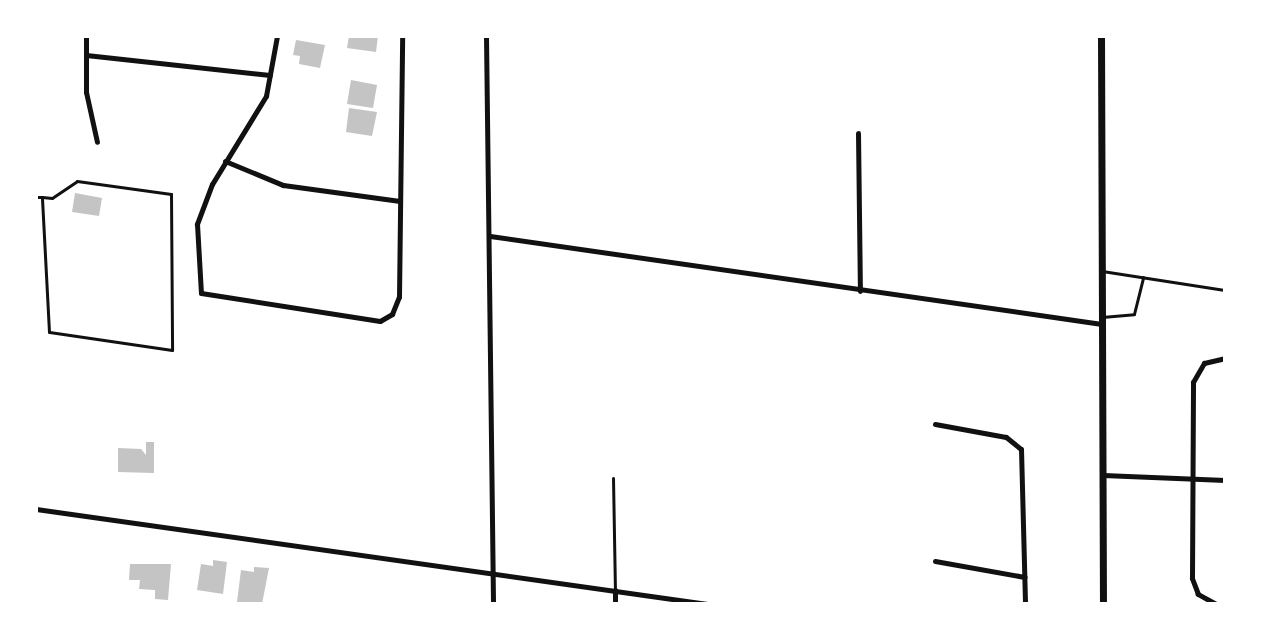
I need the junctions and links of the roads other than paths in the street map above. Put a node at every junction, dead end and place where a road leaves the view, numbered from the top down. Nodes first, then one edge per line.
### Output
1 (86, 36) edge
2 (277, 36) edge
3 (402, 36) edge
4 (486, 36) edge
5 (1101, 36) edge
6 (86, 55) junction
7 (270, 75) junction
8 (858, 133) dead end
9 (97, 142) dead end
10 (225, 161) junction
11 (36, 197) edge
12 (42, 197) junction
13 (400, 201) junction
14 (490, 236) junction
15 (1102, 271) junction
16 (1143, 277) junction
17 (1225, 290) edge
18 (860, 291) junction
19 (1102, 321) junction
20 (1225, 358) edge
21 (935, 424) dead end
22 (1103, 475) junction
23 (1192, 476) junction
24 (613, 478) dead end
25 (1225, 480) edge
26 (36, 509) edge
27 (935, 561) dead end
28 (493, 574) junction
29 (1025, 577) junction
30 (615, 590) junction
31 (493, 604) edge
32 (615, 604) edge
33 (707, 604) edge
34 (1025, 604) edge
35 (1103, 604) edge
36 (1216, 604) edge

1 - 6 street
2 - 7 street
3 - 13 street
4 - 14 street
5 - 15 street
6 - 7 street
6 - 9 street
7 - 10 street
8 - 18 street
10 - 13 street
10 - 13 street
11 - 12 lane
12 - 12 lane
14 - 18 street
14 - 28 street
15 - 16 lane
15 - 19 street
16 - 17 lane
16 - 19 lane
18 - 19 street
19 - 22 street
20 - 23 street
21 - 29 street
22 - 23 street
22 - 35 street
23 - 25 street
23 - 36 street
24 - 30 lane
26 - 28 street
27 - 29 street
28 - 30 street
28 - 31 street
29 - 34 street
30 - 32 street
30 - 33 street

